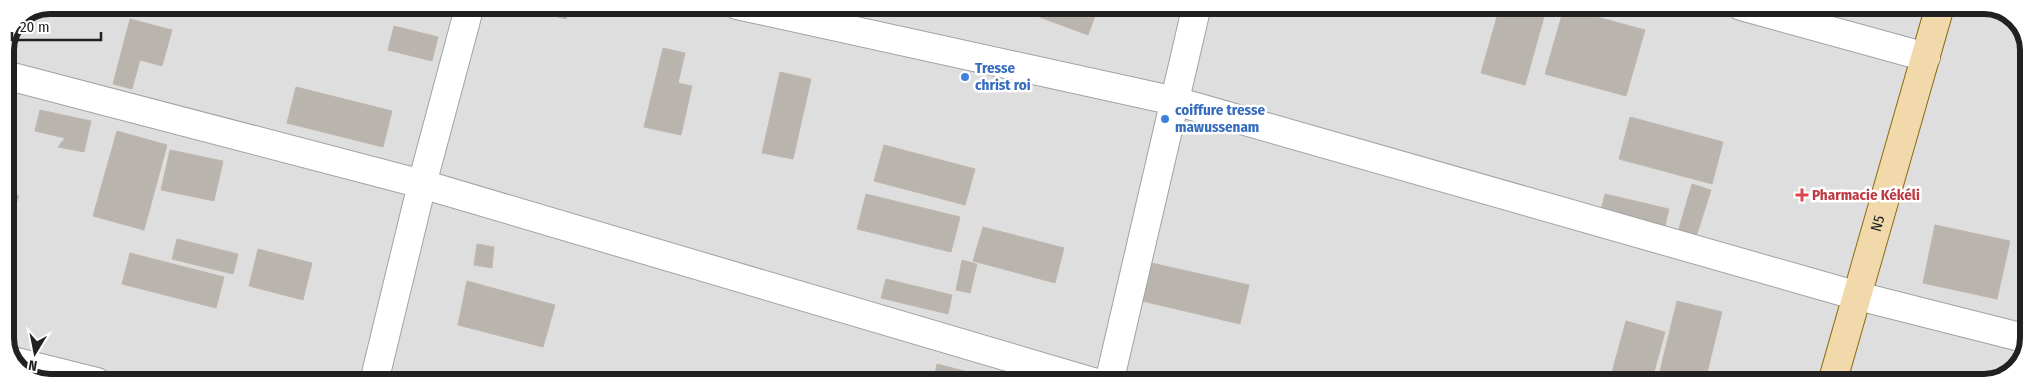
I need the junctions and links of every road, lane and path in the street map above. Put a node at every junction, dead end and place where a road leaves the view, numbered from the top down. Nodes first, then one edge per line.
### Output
1 (468, 14) edge
2 (778, 14) edge
3 (1195, 14) edge
4 (1770, 14) edge
5 (1938, 14) edge
6 (1926, 57) junction
7 (14, 76) edge
8 (1175, 102) junction
9 (422, 184) junction
10 (1858, 296) junction
11 (2020, 337) edge
12 (25, 364) edge
13 (65, 374) edge
14 (376, 374) edge
15 (1066, 374) edge
16 (1111, 374) edge
17 (1835, 374) edge

1 - 9 street
2 - 8 street
3 - 8 street
4 - 6 street
5 - 6 main road, N5 / N5
6 - 10 main road, N5 / N5
7 - 9 street
8 - 10 street
8 - 16 street
9 - 14 street
9 - 15 street
10 - 11 street
10 - 17 main road, N5 / N5
12 - 13 street

